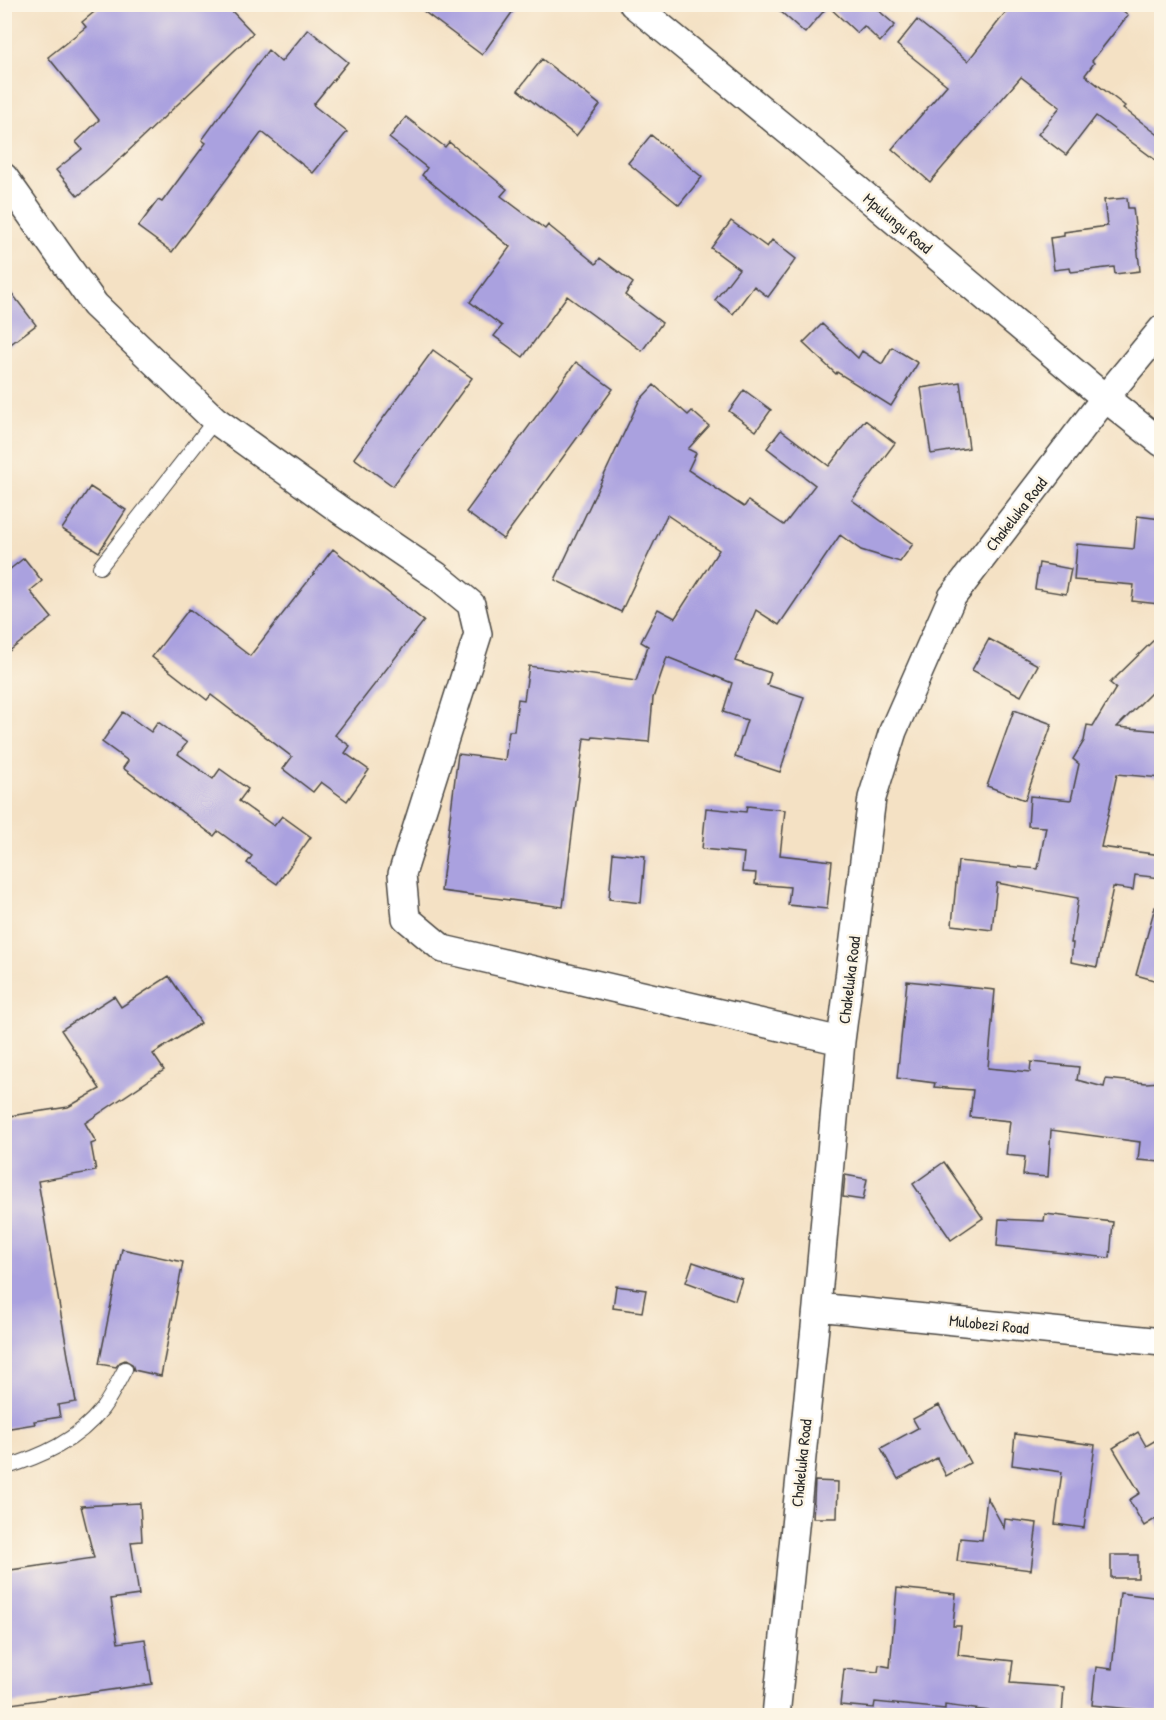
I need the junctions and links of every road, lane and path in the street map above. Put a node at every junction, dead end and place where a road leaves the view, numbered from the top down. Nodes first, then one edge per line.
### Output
1 (633, 4) edge
2 (4, 177) edge
3 (1161, 329) edge
4 (1105, 398) junction
5 (215, 420) junction
6 (1161, 443) edge
7 (100, 567) dead end
8 (841, 1041) junction
9 (817, 1307) junction
10 (1161, 1342) edge
11 (125, 1369) dead end
12 (4, 1468) edge
13 (776, 1716) edge

1 - 4 street, Mpulungu Road
2 - 5 street
3 - 4 street, Chakeluka Road
4 - 6 street, Mpulungu Road
4 - 8 street, Chakeluka Road
5 - 7 lane
5 - 8 street
8 - 9 street, Chakeluka Road
9 - 10 street, Mulobezi Road
9 - 13 street, Chakeluka Road
11 - 12 lane

